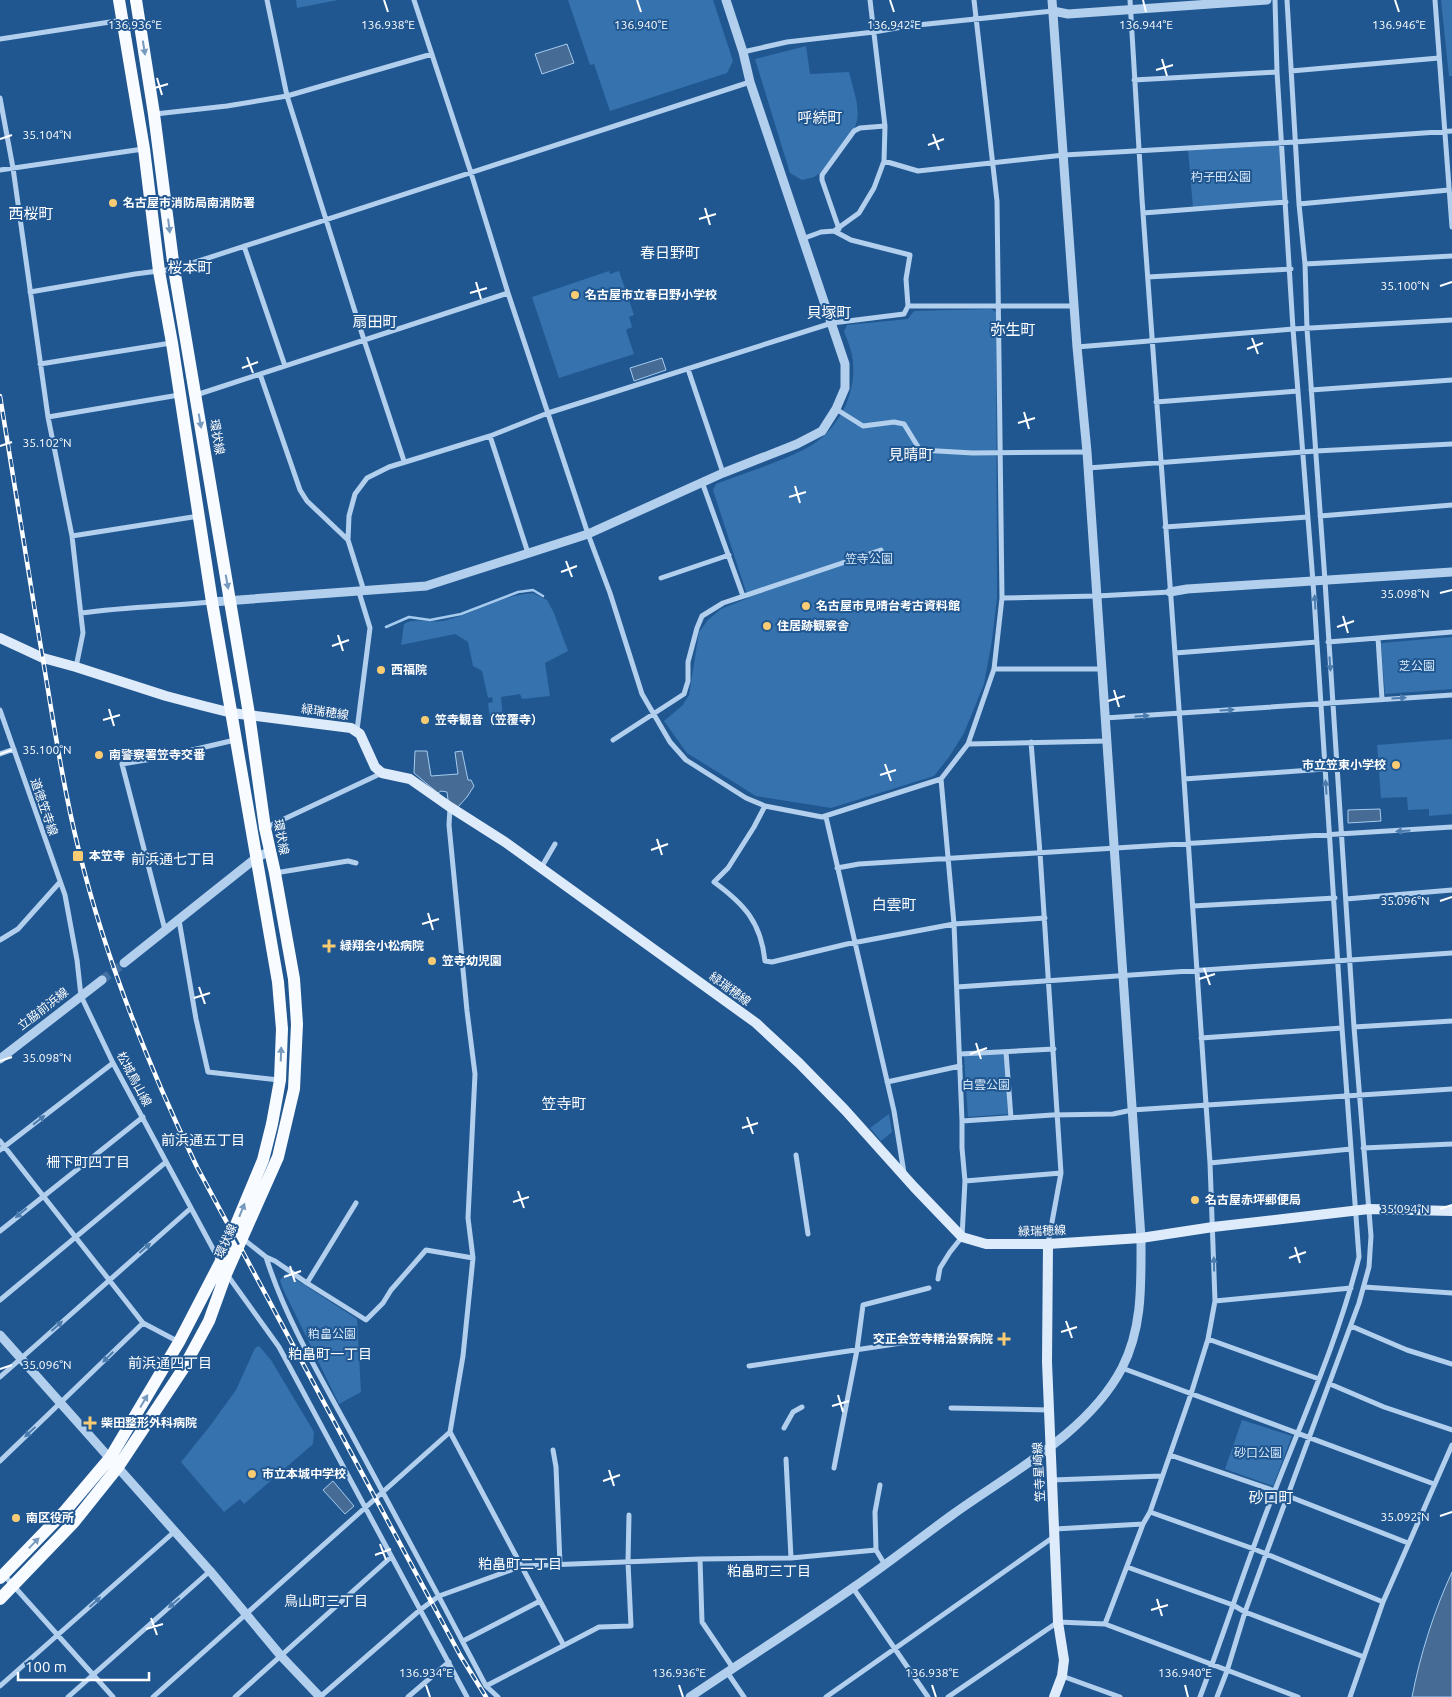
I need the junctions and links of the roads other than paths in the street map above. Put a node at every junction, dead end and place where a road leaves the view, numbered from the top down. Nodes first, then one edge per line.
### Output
1 (119, 0) edge
2 (136, 0) edge
3 (268, 0) edge
4 (414, 0) edge
5 (726, 0) edge
6 (870, 0) edge
7 (974, 0) edge
8 (1052, 0) edge
9 (1267, 0) edge
10 (1275, 0) edge
11 (1287, 0) edge
12 (1434, 0) edge
13 (1131, 5) edge
14 (1053, 11) junction
15 (976, 19) junction
16 (122, 20) junction
17 (874, 32) junction
18 (0, 39) edge
19 (743, 52) junction
20 (432, 54) junction
21 (1439, 58) junction
22 (1291, 71) junction
23 (1278, 72) junction
24 (1134, 80) junction
25 (750, 82) junction
26 (287, 96) junction
27 (0, 98) edge
28 (154, 114) junction
29 (885, 126) junction
30 (1452, 131) edge
31 (1445, 132) junction
32 (1295, 142) junction
33 (1282, 143) junction
34 (144, 149) junction
35 (1138, 150) junction
36 (1064, 155) junction
37 (884, 161) junction
38 (993, 163) junction
39 (13, 168) junction
40 (0, 170) edge
41 (471, 173) junction
42 (1449, 190) junction
43 (1286, 202) junction
44 (1299, 204) junction
45 (1143, 213) junction
46 (325, 219) junction
47 (1452, 227) edge
48 (837, 230) junction
49 (802, 239) junction
50 (244, 246) junction
51 (1452, 256) edge
52 (1305, 264) junction
53 (174, 269) junction
54 (1291, 269) junction
55 (159, 271) junction
56 (1148, 277) junction
57 (30, 292) junction
58 (508, 293) junction
59 (908, 306) junction
60 (1075, 306) junction
61 (999, 307) junction
62 (1452, 320) edge
63 (832, 323) junction
64 (1307, 328) junction
65 (1293, 329) junction
66 (364, 340) junction
67 (1152, 340) junction
68 (172, 343) junction
69 (1076, 347) junction
70 (40, 364) junction
71 (285, 366) junction
72 (688, 368) junction
73 (260, 374) junction
74 (1452, 380) edge
75 (1311, 390) junction
76 (1298, 391) junction
77 (180, 395) junction
78 (196, 395) junction
79 (1156, 402) junction
80 (836, 409) junction
81 (548, 414) junction
82 (48, 417) junction
83 (490, 436) junction
84 (1452, 444) edge
85 (1316, 451) junction
86 (1087, 452) junction
87 (1000, 453) junction
88 (1303, 453) junction
89 (404, 461) junction
90 (1161, 463) junction
91 (1088, 468) junction
92 (722, 473) junction
93 (702, 482) junction
94 (1452, 505) edge
95 (199, 516) junction
96 (1320, 516) junction
97 (1308, 517) junction
98 (1165, 527) junction
99 (588, 534) junction
100 (72, 536) junction
101 (348, 540) junction
102 (881, 550) dead end
103 (528, 553) junction
104 (729, 555) junction
105 (1452, 572) edge
106 (661, 578) dead end
107 (1325, 581) junction
108 (1313, 582) junction
109 (362, 592) junction
110 (1170, 592) junction
111 (744, 596) junction
112 (1097, 596) junction
113 (1002, 598) junction
114 (230, 601) junction
115 (212, 602) junction
116 (81, 613) junction
117 (1452, 632) edge
118 (0, 638) edge
119 (1378, 638) junction
120 (1317, 642) junction
121 (1328, 642) junction
122 (1175, 653) junction
123 (76, 667) junction
124 (1102, 669) junction
125 (994, 670) junction
126 (1452, 695) edge
127 (1382, 700) junction
128 (1321, 703) junction
129 (1333, 703) junction
130 (0, 710) edge
131 (232, 712) junction
132 (1179, 713) junction
133 (249, 714) junction
134 (653, 714) junction
135 (1105, 718) junction
136 (357, 730) junction
137 (236, 740) junction
138 (613, 740) dead end
139 (1107, 741) junction
140 (1031, 742) junction
141 (968, 744) junction
142 (14, 749) junction
143 (0, 754) edge
144 (1325, 769) junction
145 (382, 773) junction
146 (941, 779) junction
147 (1184, 779) junction
148 (765, 806) junction
149 (450, 808) junction
150 (826, 816) junction
151 (1452, 827) edge
152 (265, 828) junction
153 (1342, 835) junction
154 (1330, 836) junction
155 (555, 844) dead end
156 (1188, 844) junction
157 (1114, 848) junction
158 (270, 851) junction
159 (1040, 853) junction
160 (256, 858) junction
161 (948, 858) junction
162 (356, 862) dead end
163 (541, 868) junction
164 (837, 868) junction
165 (275, 873) junction
166 (60, 882) junction
167 (1452, 890) edge
168 (1335, 898) junction
169 (1346, 899) junction
170 (1193, 906) junction
171 (1045, 918) junction
172 (178, 920) junction
173 (954, 924) junction
174 (165, 930) junction
175 (0, 940) edge
176 (855, 943) junction
177 (1452, 953) edge
178 (1350, 959) junction
179 (1338, 960) junction
180 (124, 962) tunnel mouth
181 (1197, 970) junction
182 (1123, 975) junction
183 (102, 980) tunnel mouth
184 (1049, 981) junction
185 (957, 987) junction
186 (81, 996) junction
187 (1452, 1021) edge
188 (1354, 1027) junction
189 (1342, 1028) junction
190 (1201, 1038) junction
191 (1054, 1049) junction
192 (1006, 1052) junction
193 (960, 1054) junction
194 (0, 1059) edge
195 (113, 1063) junction
196 (960, 1066) junction
197 (280, 1080) junction
198 (886, 1082) junction
199 (1452, 1089) edge
200 (1358, 1094) junction
201 (1348, 1096) junction
202 (1205, 1106) junction
203 (1132, 1110) junction
204 (1058, 1115) junction
205 (143, 1117) junction
206 (1011, 1118) junction
207 (962, 1121) junction
208 (0, 1141) edge
209 (1452, 1144) edge
210 (2, 1148) edge
211 (1363, 1148) junction
212 (1352, 1149) junction
213 (796, 1155) dead end
214 (166, 1162) junction
215 (1210, 1163) junction
216 (1061, 1173) junction
217 (904, 1175) junction
218 (965, 1181) junction
219 (42, 1196) junction
220 (356, 1203) dead end
221 (191, 1208) junction
222 (1369, 1209) junction
223 (1356, 1210) junction
224 (1452, 1211) edge
225 (1213, 1227) junction
226 (0, 1231) edge
227 (808, 1234) dead end
228 (962, 1236) junction
229 (76, 1237) junction
230 (242, 1238) junction
231 (1141, 1238) junction
232 (1048, 1244) junction
233 (266, 1257) junction
234 (473, 1258) junction
235 (223, 1268) junction
236 (938, 1279) dead end
237 (108, 1280) junction
238 (307, 1283) junction
239 (1364, 1287) junction
240 (929, 1288) dead end
241 (1351, 1288) junction
242 (1452, 1292) edge
243 (0, 1300) edge
244 (1215, 1301) junction
245 (143, 1323) junction
246 (1351, 1326) junction
247 (0, 1335) edge
248 (1208, 1340) junction
249 (916, 1341) dead end
250 (179, 1342) junction
251 (857, 1350) junction
252 (21, 1359) junction
253 (1452, 1364) edge
254 (749, 1366) dead end
255 (1122, 1368) junction
256 (0, 1377) edge
257 (1319, 1379) junction
258 (1330, 1384) junction
259 (1191, 1394) junction
260 (61, 1403) junction
261 (802, 1407) dead end
262 (951, 1408) dead end
263 (1049, 1410) junction
264 (784, 1428) dead end
265 (1452, 1430) edge
266 (450, 1432) junction
267 (1298, 1434) junction
268 (1310, 1438) junction
269 (1452, 1445) edge
270 (1050, 1446) junction
271 (553, 1450) dead end
272 (1170, 1455) junction
273 (786, 1459) dead end
274 (0, 1461) edge
275 (114, 1463) junction
276 (834, 1468) dead end
277 (1162, 1476) junction
278 (1052, 1480) junction
279 (880, 1484) dead end
280 (1434, 1484) junction
281 (1275, 1491) junction
282 (383, 1492) junction
283 (1288, 1496) junction
284 (365, 1508) junction
285 (1150, 1512) junction
286 (629, 1515) dead end
287 (1143, 1524) junction
288 (174, 1532) junction
289 (1055, 1532) junction
290 (1408, 1542) junction
291 (1254, 1549) junction
292 (876, 1550) junction
293 (1266, 1554) junction
294 (390, 1557) junction
295 (792, 1558) junction
296 (700, 1559) junction
297 (628, 1562) junction
298 (560, 1564) junction
299 (884, 1565) junction
300 (522, 1566) junction
301 (1127, 1567) junction
302 (210, 1571) junction
303 (1, 1574) edge
304 (13, 1586) junction
305 (853, 1588) junction
306 (440, 1596) junction
307 (0, 1599) edge
308 (540, 1601) junction
309 (1383, 1602) junction
310 (1233, 1605) junction
311 (420, 1610) junction
312 (1245, 1612) junction
313 (247, 1613) junction
314 (1058, 1622) junction
315 (1105, 1624) junction
316 (58, 1635) junction
317 (463, 1641) junction
318 (563, 1644) junction
319 (896, 1649) junction
320 (282, 1656) junction
321 (1364, 1657) junction
322 (449, 1662) junction
323 (1213, 1665) junction
324 (730, 1670) junction
325 (1227, 1671) junction
326 (93, 1674) junction
327 (1062, 1676) junction
328 (0, 1686) edge
329 (486, 1686) junction
330 (68, 1697) edge
331 (113, 1697) edge
332 (153, 1697) edge
333 (235, 1697) edge
334 (320, 1697) edge
335 (408, 1697) edge
336 (467, 1697) edge
337 (498, 1697) edge
338 (690, 1697) edge
339 (744, 1697) edge
340 (826, 1697) edge
341 (928, 1697) edge
342 (948, 1697) edge
343 (1054, 1697) edge
344 (1120, 1697) edge
345 (1200, 1697) edge
346 (1217, 1697) edge
347 (1298, 1697) edge
348 (1350, 1697) edge

1 - 16 main road, 環状線
2 -> 28 main road, 環状線
3 - 26 street
4 - 20 street
5 - 19 street
6 - 17 street
7 - 15 street
8 - 14 street
9 - 13 street
10 - 23 street
11 - 22 street
12 - 21 street
13 - 14 street
13 - 24 street
14 - 15 street
14 - 36 street
15 - 17 street
15 - 38 street
16 - 18 street
16 - 34 main road, 環状線
17 - 19 street
17 - 29 street
19 - 25 street
20 - 26 street
20 - 41 street
21 - 22 street
21 - 31 street
22 - 32 street
23 - 24 street
23 - 33 street
24 - 35 street
25 - 41 street
25 - 49 street
26 - 28 street
26 - 46 street
27 - 39 street
28 -> 53 main road, 環状線
29 - 37 street
29 - 48 street
30 - 31 street
31 - 32 street
31 - 42 street
32 - 33 street
32 - 44 street
33 - 35 street
33 - 43 street
34 - 39 street
34 - 55 main road, 環状線
35 - 36 street
35 - 45 street
36 - 38 street
36 - 60 street
37 - 38 street
37 - 48 street
38 - 61 street
39 - 40 street
39 - 57 street
41 - 46 street
41 - 58 street
42 - 44 street
42 - 47 street
43 - 45 street
43 - 54 street
44 - 52 street
45 - 56 street
46 - 50 street
46 - 66 street
48 - 49 street
48 - 59 street
49 - 63 street
50 - 53 street
50 - 71 street
51 - 52 street
52 - 64 street
53 - 55 street
53 - 78 main road, 環状線
54 - 56 street
54 - 65 street
55 - 57 street
55 - 68 main road, 環状線
56 - 67 street
57 - 70 street
58 - 66 street
58 - 81 street
59 - 61 street
59 - 63 street
60 - 61 street
60 - 69 street
61 - 87 street
62 - 64 street
63 - 72 street
63 - 80 street
64 - 65 street
64 - 75 street
65 - 67 street
65 - 76 street
66 - 71 street
66 - 89 street
67 - 69 street
67 - 79 street
68 - 70 street
68 - 77 main road, 環状線
69 - 86 street
70 - 82 street
71 - 73 street
72 - 81 street
72 - 92 street
73 - 78 street
73 - 101 street
74 - 75 street
75 - 85 street
76 - 79 street
76 - 88 street
77 - 82 street
77 - 95 main road, 環状線
78 -> 114 main road, 環状線
79 - 90 street
80 - 87 street
80 - 92 street
81 - 83 street
81 - 99 street
82 - 100 street
83 - 89 street
83 - 103 street
84 - 85 street
85 - 88 street
85 - 96 street
86 - 87 street
86 - 91 street
87 - 113 street
88 - 90 street
88 - 97 street
89 - 101 street
90 - 91 street
90 - 98 street
91 - 112 street
92 - 93 street
93 - 99 street
93 - 104 street
94 - 96 street
95 - 100 street
95 - 115 main road, 環状線
96 - 107 street
97 - 98 street
97 - 108 street
98 - 110 street
99 - 103 street
99 - 134 street
100 - 116 street
101 - 109 street
102 - 111 street
103 - 109 street
104 - 106 street
104 - 111 street
105 - 107 street
107 - 108 street
107 - 121 street
108 - 110 street
120 -> 108 street
109 - 114 street
109 - 136 street
110 - 112 street
110 - 122 street
111 - 134 street
112 - 113 street
112 - 124 street
113 - 125 street
114 - 115 street
114 - 133 main road, 環状線
115 - 116 street
115 - 131 main road, 環状線
116 - 123 street
117 - 119 street
118 - 123 main road, 緑瑞穂線
119 - 121 street
119 - 127 street
120 - 122 street
120 - 128 street
121 -> 129 street
122 - 132 street
123 - 131 main road, 緑瑞穂線
124 - 125 street
124 - 135 street
125 - 141 street
127 -> 126 street
127 - 129 street
128 - 129 street
132 -> 128 street
128 - 144 street
129 - 153 street
130 - 142 street, 道徳笠寺線
131 - 133 main road, 緑瑞穂線
131 - 137 main road, 環状線
135 -> 132 street
132 - 147 street
133 - 136 main road, 緑瑞穂線
133 - 152 main road, 環状線
134 - 138 street
134 - 148 street
135 - 139 street
136 - 145 main road, 緑瑞穂線
137 - 160 main road, 環状線
137 - 174 street
139 - 140 street
139 - 157 street
140 - 141 street
140 - 159 street
141 - 146 street
142 - 143 street
142 - 166 street, 道徳笠寺線
144 - 147 street
154 -> 144 street
145 - 149 main road, 緑瑞穂線
145 - 152 street
146 - 150 street
146 - 161 street
147 - 156 street
148 - 150 street
148 - 176 street
149 - 163 main road, 緑瑞穂線
149 - 234 street
150 - 164 street
151 -> 153 street
152 - 158 main road, 環状線
153 - 154 street
153 - 169 street
154 - 156 street
154 - 168 street
155 - 163 street
156 - 157 street
156 - 170 street
157 - 159 street
157 - 182 street
158 - 160 street
158 - 165 main road, 環状線
159 - 161 street
159 - 171 street
160 - 172 street
197 -> 160 main road, 環状線
161 - 164 street
161 - 173 street
162 - 165 street
163 - 217 main road, 緑瑞穂線
164 - 176 street
165 - 230 main road, 環状線
166 - 175 street
166 - 186 street, 松城鳥山線
167 - 169 street
168 - 170 street
168 - 179 street
169 - 178 street
170 - 181 street
171 - 173 street
171 - 184 street
172 - 174 street
172 - 197 street
173 - 176 street
173 - 185 street
174 - 180 street
176 - 198 street
177 - 178 street
178 - 179 street
178 - 188 street
179 - 181 street
179 - 189 street
181 - 182 street
181 - 190 street
182 - 184 street
182 - 203 street
183 - 186 street, 立脇前浜線
184 - 185 street
184 - 191 street
185 - 193 street
186 - 194 street, 立脇前浜線
186 - 195 street, 松城鳥山線
187 - 188 street
188 - 200 street
189 - 190 street
189 - 201 street
190 - 202 street
191 - 192 street
191 - 204 street
192 - 193 street
192 - 206 street
193 - 196 street
195 - 205 street, 松城鳥山線
210 -> 195 street
196 - 198 street
196 - 207 street
235 -> 197 main road, 環状線
198 - 217 street
199 - 200 street
200 - 201 street
200 - 211 street
201 - 202 street
201 - 212 street
202 - 203 street
202 - 215 street
203 - 204 street
203 - 231 street
204 - 206 street
204 - 216 street
205 - 214 street, 松城鳥山線
205 - 219 street
206 - 207 street
207 - 218 street
208 - 210 street
209 - 211 street
210 - 219 street
211 - 222 street
212 - 215 street
212 - 223 street
213 - 227 street
214 - 221 street, 松城鳥山線
214 - 229 street
215 - 225 street
216 - 218 street
216 - 232 street
217 - 228 main road, 緑瑞穂線
218 - 228 street
219 -> 226 street
219 - 229 street
220 - 238 street
221 - 235 street, 松城鳥山線
237 -> 221 street
222 - 223 main road, 緑瑞穂線
222 - 224 main road, 緑瑞穂線
222 - 239 street
223 - 225 main road, 緑瑞穂線
223 - 241 street
225 - 231 main road, 緑瑞穂線
244 -> 225 street
228 - 232 main road, 緑瑞穂線
228 - 236 street
229 - 237 street
229 - 243 street
230 - 233 street
230 - 235 main road, 環状線
231 - 232 main road, 緑瑞穂線
231 - 255 street
232 - 263 main road, 笠寺星崎線
233 - 238 street
233 - 282 street
234 - 238 street
234 - 266 street
235 - 250 main road, 環状線
235 - 275 main road, 環状線
235 - 284 street, 松城鳥山線
237 - 245 street
252 -> 237 street
239 - 242 street
239 - 246 street
240 - 251 street
241 - 244 street
241 - 257 street
244 - 248 street
245 - 250 street
245 -> 260 street
246 - 253 street
246 - 258 street
247 - 252 street
248 - 257 street
248 - 259 street
249 - 251 street
275 -> 250 main road, 環状線
251 - 254 street
251 - 276 street
252 - 256 street
252 - 260 street
255 - 259 street
255 - 270 street
257 - 267 street
258 - 265 street
258 - 268 street
259 - 267 street
259 - 272 street
260 -> 274 street
260 - 275 street
261 - 264 street
262 - 263 street
263 - 270 main road, 笠寺星崎線
266 - 282 street
266 - 300 street
267 - 268 street
267 - 281 street
268 - 280 street
268 - 283 street
269 - 280 street
270 - 278 main road, 笠寺星崎線
270 - 299 street
271 - 298 street
272 - 277 street
272 - 281 street
273 - 295 street
275 - 288 street
303 -> 275 main road, 環状線
275 - 304 main road, 環状線
277 - 278 street
277 - 285 street
278 - 289 main road, 笠寺星崎線
279 - 292 street
280 - 290 street
281 - 283 street
281 - 291 street
282 - 284 street
282 - 306 street
283 - 290 street
283 - 293 street
284 - 294 street, 松城鳥山線
284 - 313 street
285 - 287 street
285 - 291 street
286 - 297 street
287 - 289 street
287 - 301 street
288 - 302 street
316 -> 288 street
289 - 314 main road, 笠寺星崎線
289 - 319 street
290 - 309 street
291 - 293 street
291 - 310 street
292 - 295 street
292 - 299 street
293 - 309 street
293 - 312 street
294 - 311 street, 松城鳥山線
294 - 320 street
295 - 296 street
296 - 297 street
296 - 324 street
297 - 298 street
297 - 318 street
298 - 300 street
299 - 305 street
300 - 306 street
300 - 308 street
301 - 310 street
301 - 315 street
302 - 313 street
302 -> 326 street
303 - 304 street
304 - 307 main road, 環状線
304 - 316 street
305 - 319 street
305 - 324 street
306 - 311 street
306 - 317 street
308 - 317 street
308 - 318 street
309 - 321 street
310 - 312 street
310 - 323 street
311 - 322 street, 松城鳥山線
311 - 334 street
312 - 321 street
312 - 325 street
313 - 320 street
313 - 332 street
314 - 315 street
314 - 327 main road, 笠寺星崎線
314 - 342 street
315 - 323 street
316 - 326 street
316 - 328 street
317 - 329 street
318 - 329 street
319 - 340 street
319 - 341 street
320 - 333 street
320 - 334 street
321 - 348 street
322 - 335 street
322 - 336 street, 松城鳥山線
323 - 325 street
323 - 345 street
324 - 338 street
324 - 339 street
325 - 346 street
325 - 347 street
326 - 330 street
326 - 331 street
327 - 343 main road, 笠寺星崎線
327 - 344 street
329 - 337 street

